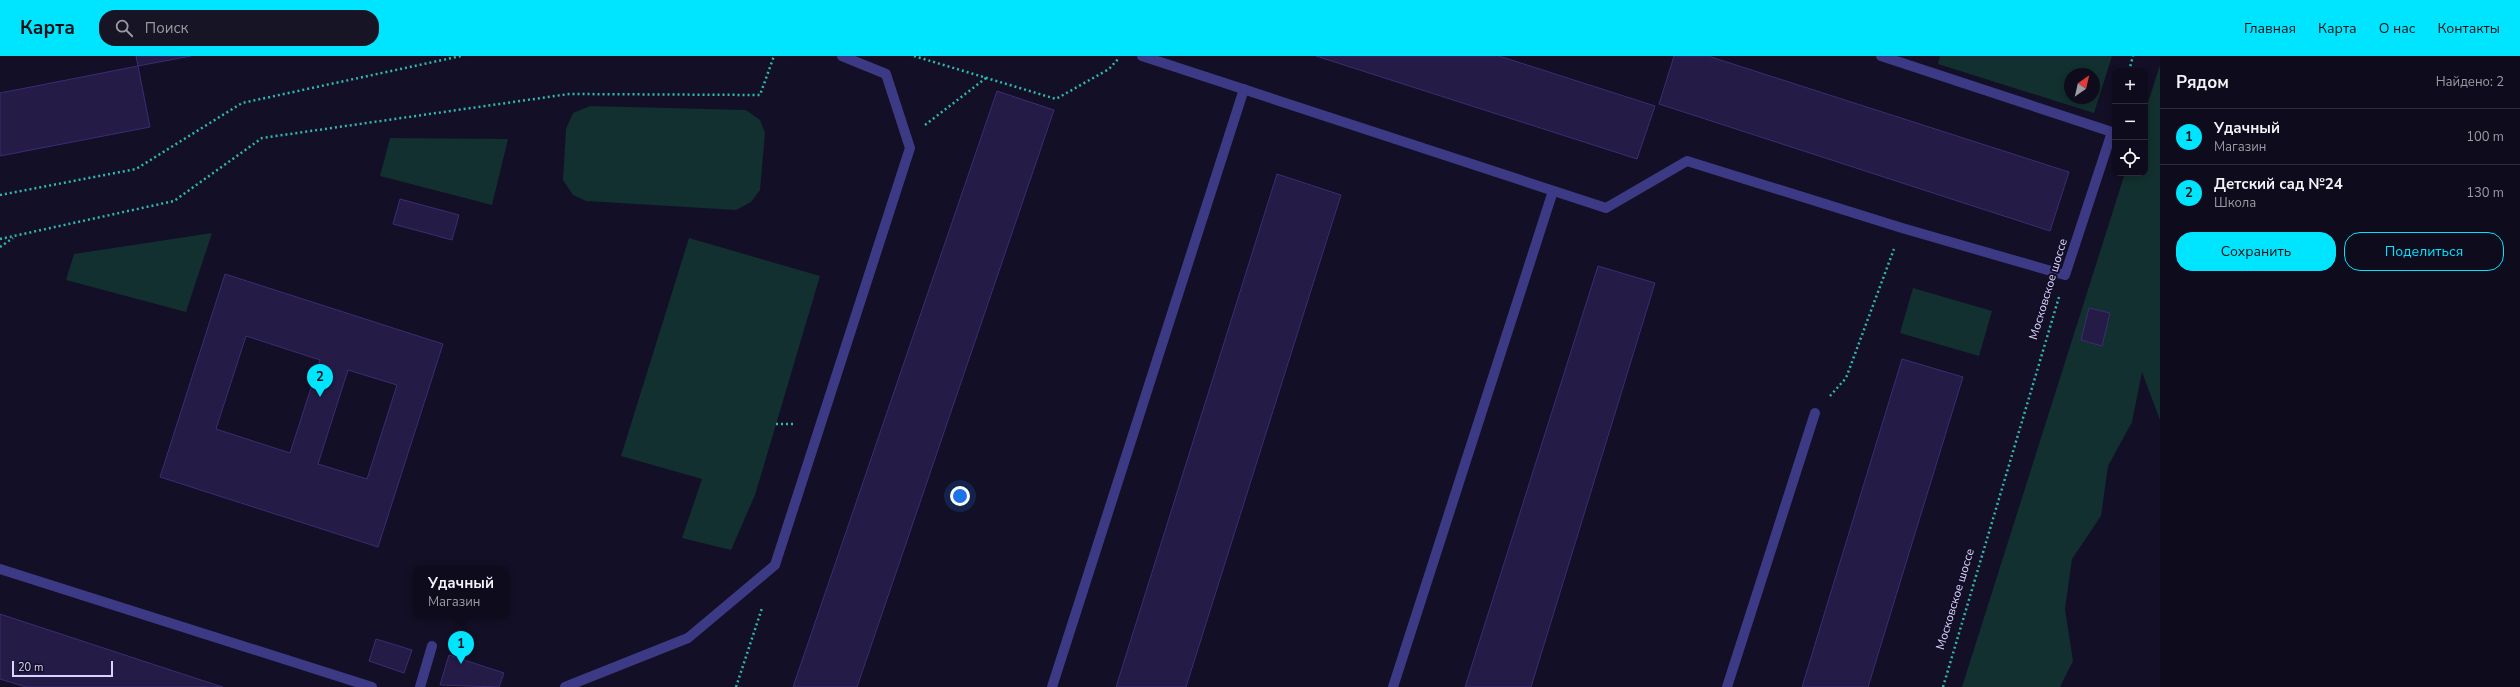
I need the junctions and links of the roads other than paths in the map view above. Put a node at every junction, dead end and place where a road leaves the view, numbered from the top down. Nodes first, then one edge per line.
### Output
1 (842, 56) edge
2 (1142, 56) edge
3 (1881, 56) edge
4 (1244, 89) junction
5 (1553, 191) junction
6 (1815, 413) road end
7 (0, 569) edge
8 (432, 646) dead end
9 (372, 687) edge
10 (420, 687) edge
11 (565, 687) edge
12 (1052, 687) edge
13 (1393, 687) edge
14 (1727, 687) edge

1 - 11 street
2 - 4 street
3 - 5 street, Московское шоссе
4 - 5 street
4 - 12 street
5 - 13 street
6 - 14 street
7 - 9 street
8 - 10 street

